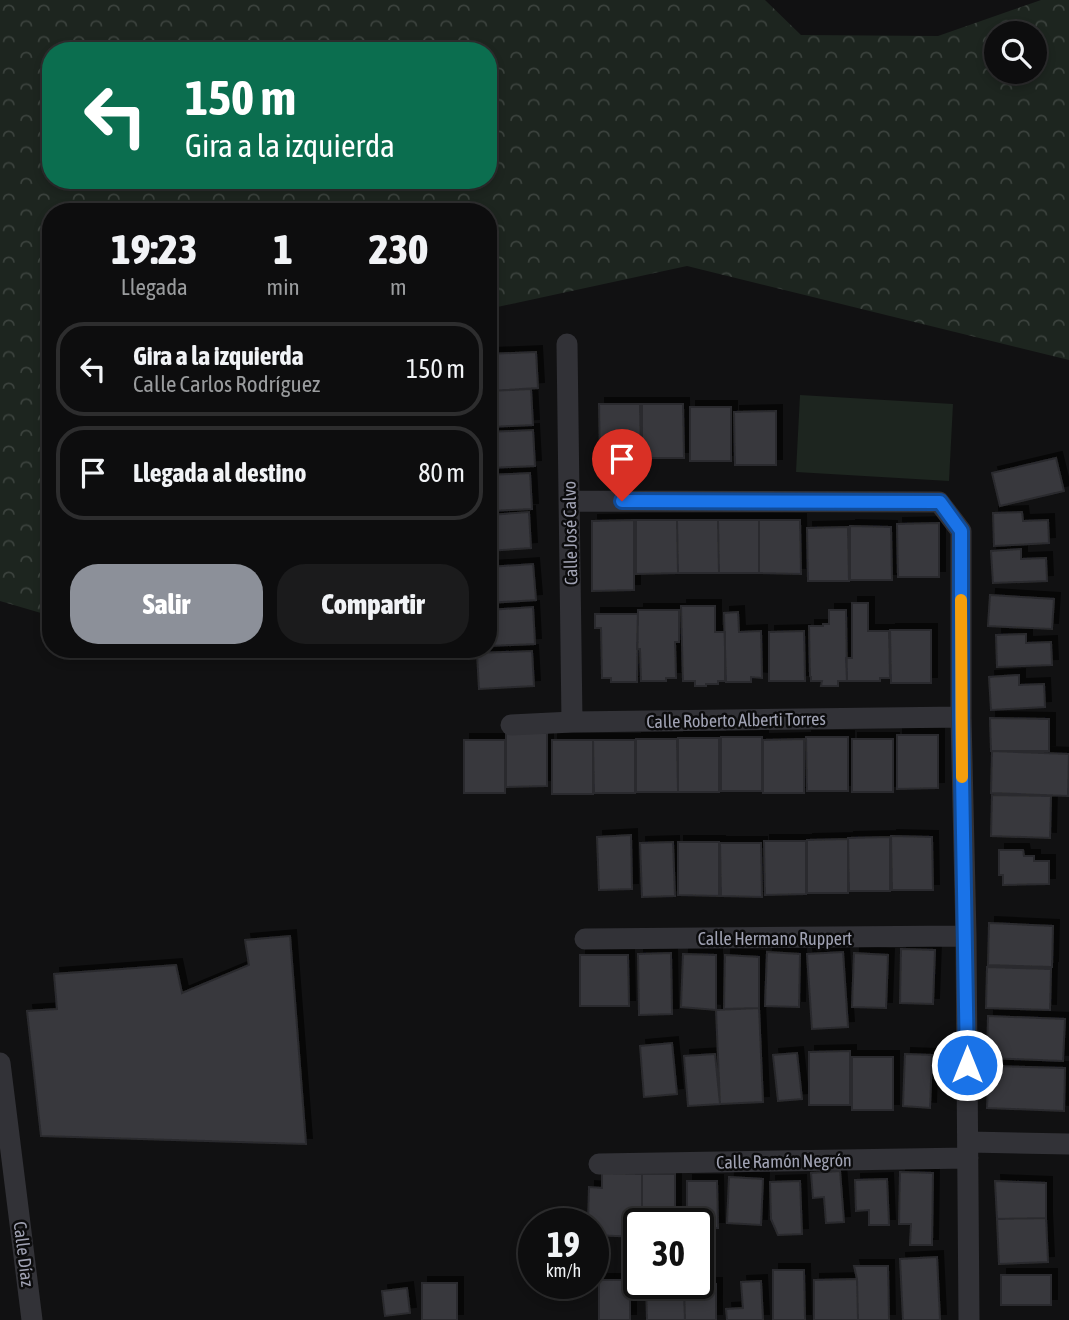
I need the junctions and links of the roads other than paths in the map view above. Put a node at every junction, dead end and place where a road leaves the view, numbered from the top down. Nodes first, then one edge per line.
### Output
1 (567, 344) dead end
2 (569, 500) junction
3 (961, 717) junction
4 (572, 722) junction
5 (511, 725) dead end
6 (966, 936) junction
7 (584, 939) dead end
8 (0, 1063) edge
9 (1069, 1144) edge
10 (968, 1150) junction
11 (600, 1164) dead end
12 (32, 1320) edge
13 (969, 1320) edge

1 - 2 street, Calle José Calvo
2 - 3 street
2 - 4 street, Calle José Calvo
3 - 4 street, Calle Roberto Alberti Torres
3 - 6 street
4 - 5 street, Calle Roberto Alberti Torres
6 - 7 street, Calle Hermano Ruppert
6 - 10 street
8 - 12 street, Calle Díaz
9 - 10 street, Calle Ramón Negrón
10 - 11 street, Calle Ramón Negrón
10 - 13 street

